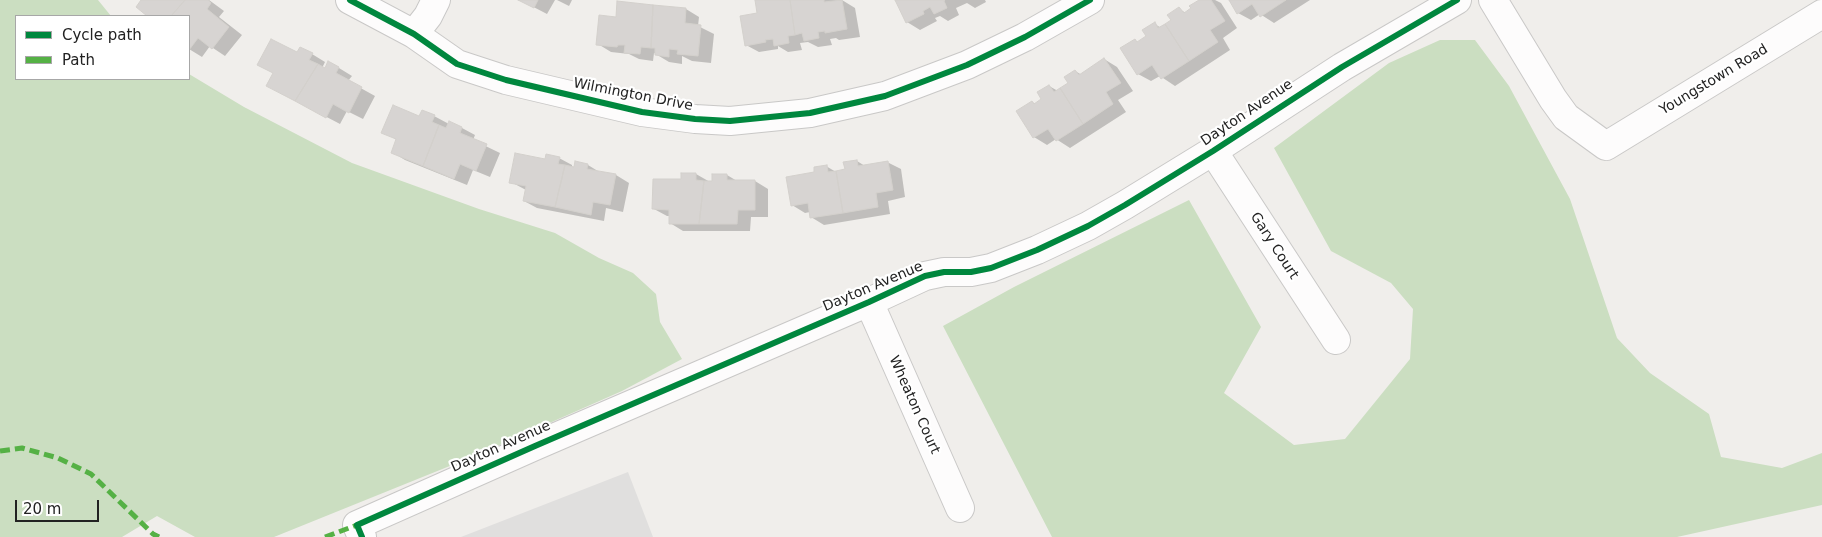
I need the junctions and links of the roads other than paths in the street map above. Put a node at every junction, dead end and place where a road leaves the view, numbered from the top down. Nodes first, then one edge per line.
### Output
1 (350, 0) edge
2 (436, 0) edge
3 (1090, 0) edge
4 (1457, 0) edge
5 (1493, 0) edge
6 (1822, 14) edge
7 (414, 34) junction
8 (1213, 152) junction
9 (869, 302) junction
10 (1336, 340) dead end
11 (960, 508) dead end
12 (360, 531) edge

1 - 7 street, Wilmington Drive
2 - 7 street
3 - 7 street, Wilmington Drive
4 - 8 street, Dayton Avenue
5 - 6 street, Youngstown Road
8 - 9 street, Dayton Avenue
8 - 10 street, Gary Court
9 - 11 street, Wheaton Court
9 - 12 street, Dayton Avenue

